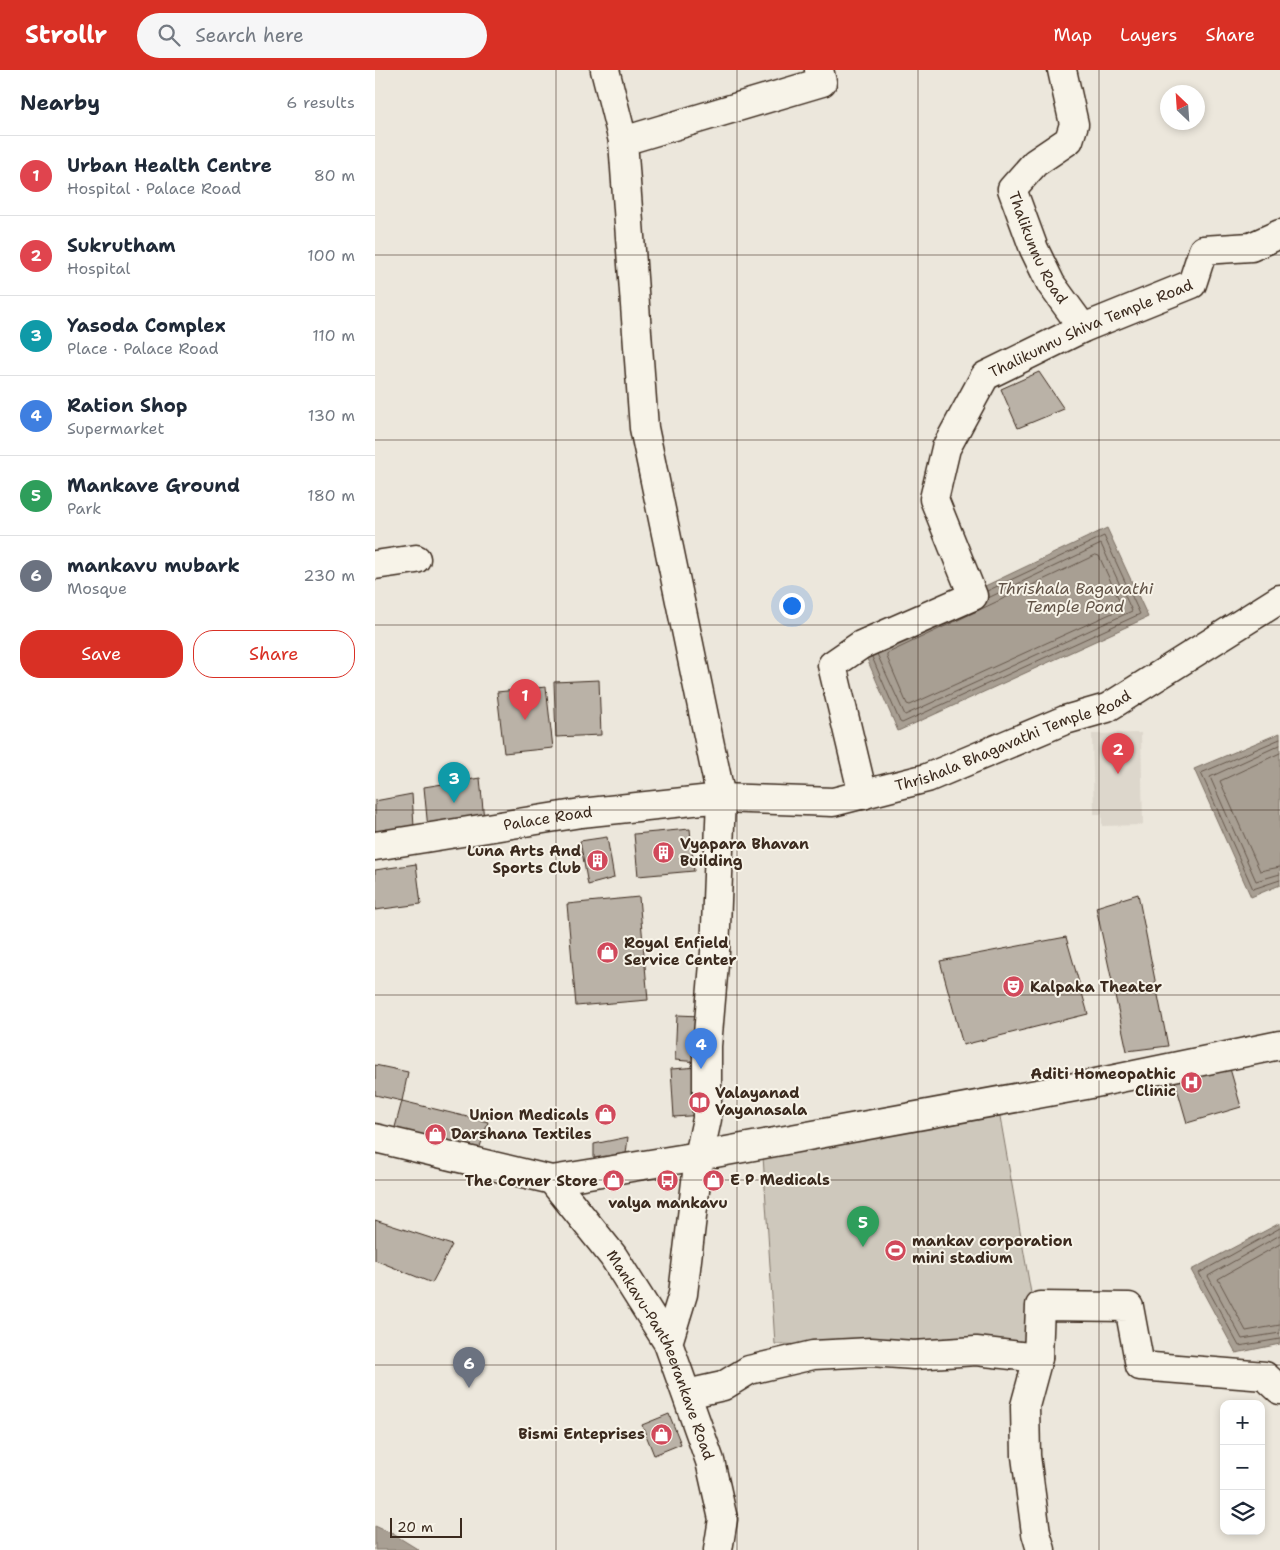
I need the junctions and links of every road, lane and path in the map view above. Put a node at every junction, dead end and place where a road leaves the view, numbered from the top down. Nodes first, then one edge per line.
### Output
1 (605, 70) edge
2 (819, 70) edge
3 (1062, 70) edge
4 (623, 141) junction
5 (1280, 234) edge
6 (1083, 328) junction
7 (416, 559) dead end
8 (375, 565) edge
9 (1280, 599) edge
10 (863, 795) junction
11 (721, 798) junction
12 (375, 846) edge
13 (1280, 1045) edge
14 (375, 1138) edge
15 (699, 1156) junction
16 (552, 1180) junction
17 (668, 1343) junction
18 (1038, 1358) junction
19 (1280, 1390) edge
20 (687, 1394) junction
21 (718, 1550) edge
22 (1041, 1550) edge

1 - 4 street
2 - 4 street
3 - 6 street, Thalikunnu Road
4 - 11 street
5 - 6 street, Thalikunnu Shiva Temple Road
6 - 10 street, Thalikunnu Shiva Temple Road
7 - 8 street
9 - 10 street, Thrishala Bhagavathi Temple Road
10 - 11 street, Thrishala Bhagavathi Temple Road
11 - 12 street, Palace Road
11 - 15 street
13 - 15 street
14 - 16 street
15 - 16 street
15 - 17 street
16 - 17 street, Mankavu-Pantheerankave Road
17 - 20 street, Mankavu-Pantheerankave Road
18 - 19 street
18 - 20 street
18 - 22 street
20 - 21 street, Mankavu-Pantheerankave Road

